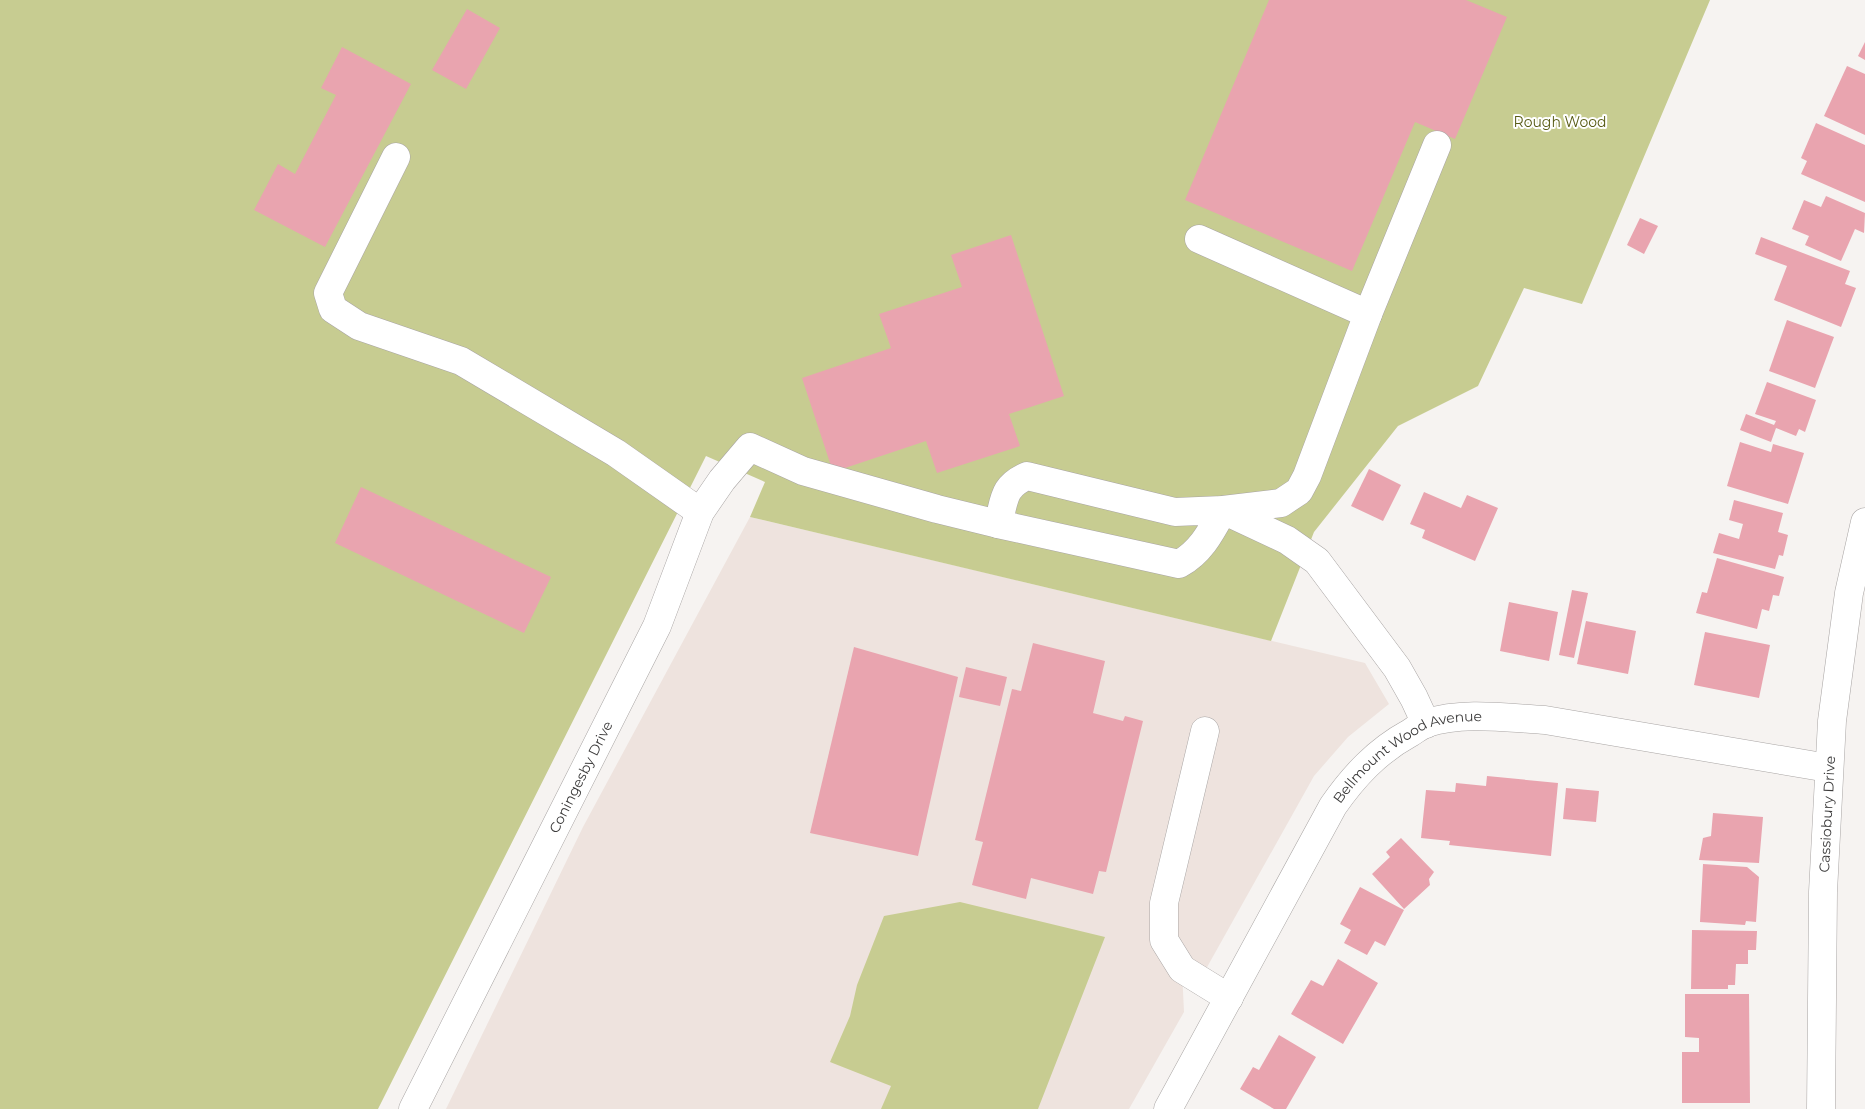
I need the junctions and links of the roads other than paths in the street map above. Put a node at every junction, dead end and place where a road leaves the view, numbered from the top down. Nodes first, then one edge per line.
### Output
1 (1437, 145) dead end
2 (396, 157) dead end
3 (1199, 239) dead end
4 (1368, 314) junction
5 (1223, 510) junction
6 (700, 512) junction
7 (1865, 522) edge
8 (998, 524) junction
9 (1426, 724) junction
10 (1205, 731) dead end
11 (1828, 768) junction
12 (1229, 998) junction
13 (413, 1109) edge
14 (1168, 1109) edge
15 (1821, 1109) edge

1 - 4 street
2 - 6 street
3 - 4 street
4 - 5 street
5 - 8 street
5 - 8 street
5 - 9 street
6 - 8 street, Coningesby Drive
6 - 13 street, Coningesby Drive
7 - 11 street, Cassiobury Drive
9 - 11 street, Bellmount Wood Avenue
9 - 12 street, Bellmount Wood Avenue
10 - 12 street
11 - 15 street, Cassiobury Drive
12 - 14 street, Bellmount Wood Avenue

